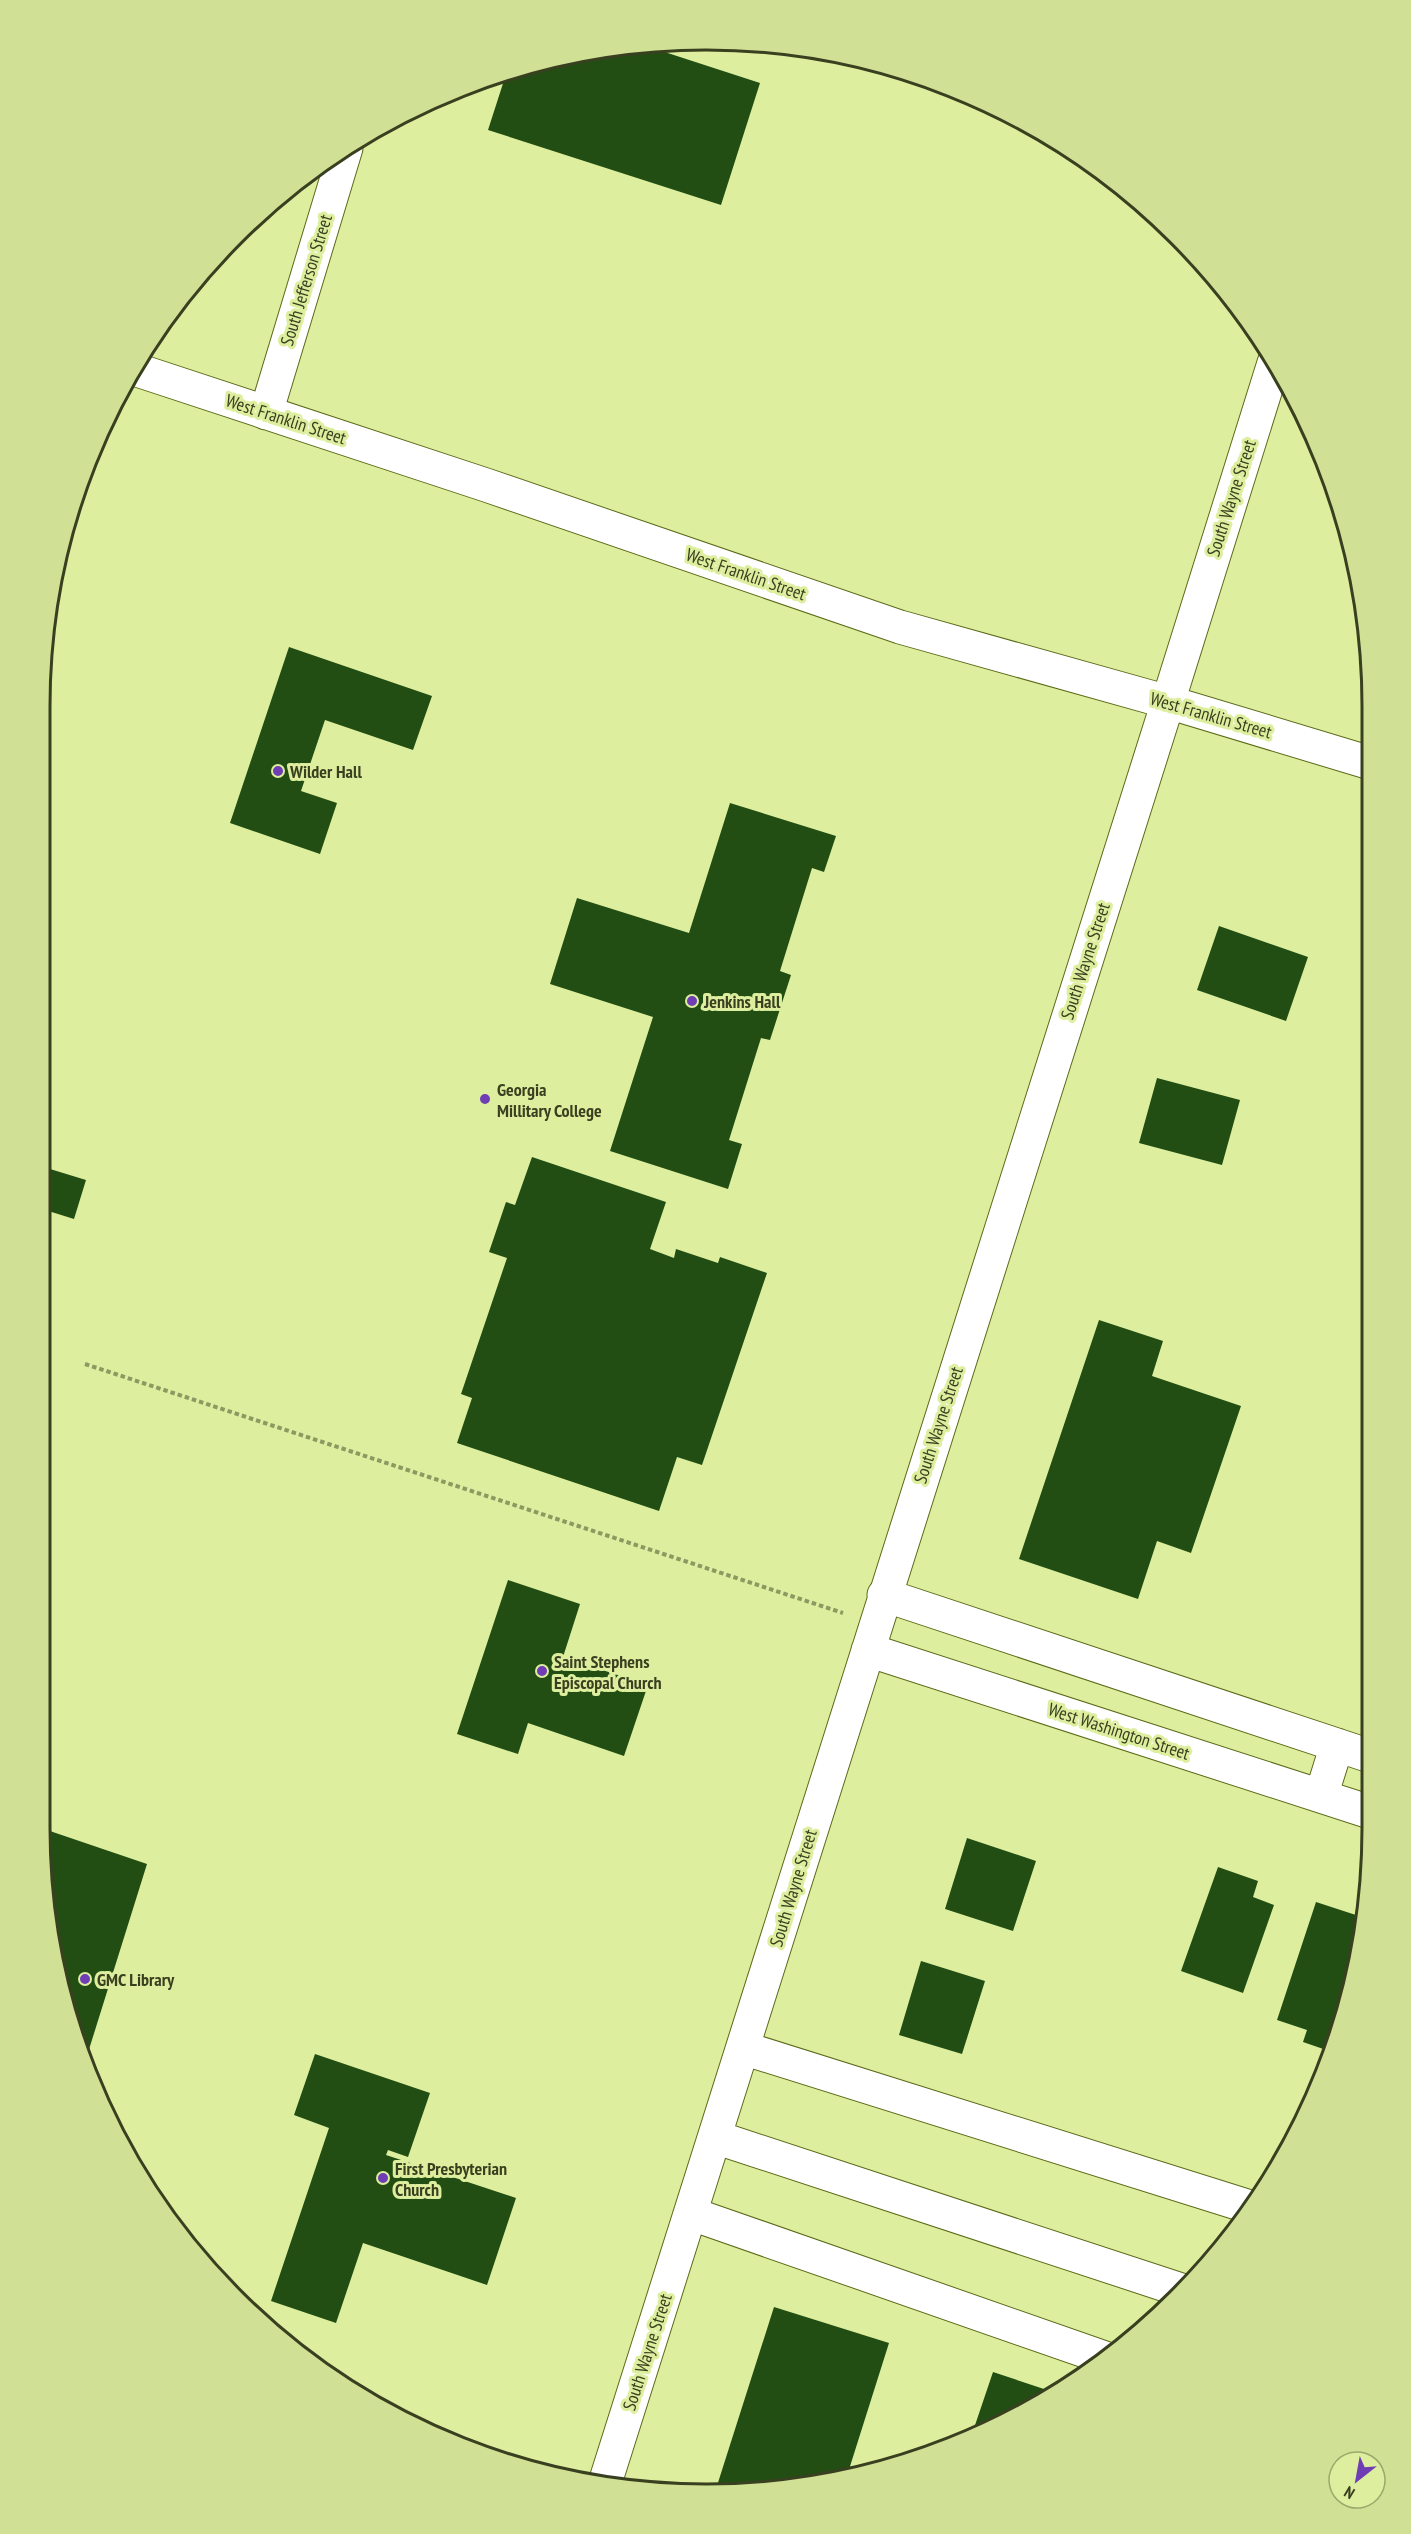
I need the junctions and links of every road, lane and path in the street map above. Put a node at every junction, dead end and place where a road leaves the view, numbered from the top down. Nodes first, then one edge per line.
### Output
1 (343, 159) edge
2 (141, 371) edge
3 (1271, 373) edge
4 (266, 413) junction
5 (1168, 702) junction
6 (1362, 760) edge
7 (85, 1364) dead end
8 (876, 1623) junction
9 (1337, 1745) junction
10 (1362, 1753) edge
11 (1321, 1796) junction
12 (1362, 1809) edge
13 (743, 2048) junction
14 (716, 2138) junction
15 (1243, 2205) edge
16 (692, 2214) junction
17 (1174, 2287) edge
18 (1097, 2355) edge
19 (607, 2477) edge

1 - 4 street, South Jefferson Street
2 - 4 street, West Franklin Street
3 - 5 street, South Wayne Street
4 - 5 street, West Franklin Street
5 - 6 street, West Franklin Street
5 - 8 street, South Wayne Street
7 - 8 path
8 - 9 street
8 - 11 street, West Washington Street
8 - 13 street, South Wayne Street
9 - 10 street
9 - 11 street
11 - 12 street, West Washington Street
13 - 14 street, South Wayne Street
13 - 15 street
14 - 16 street, South Wayne Street
14 - 17 street
16 - 18 street
16 - 19 street, South Wayne Street

